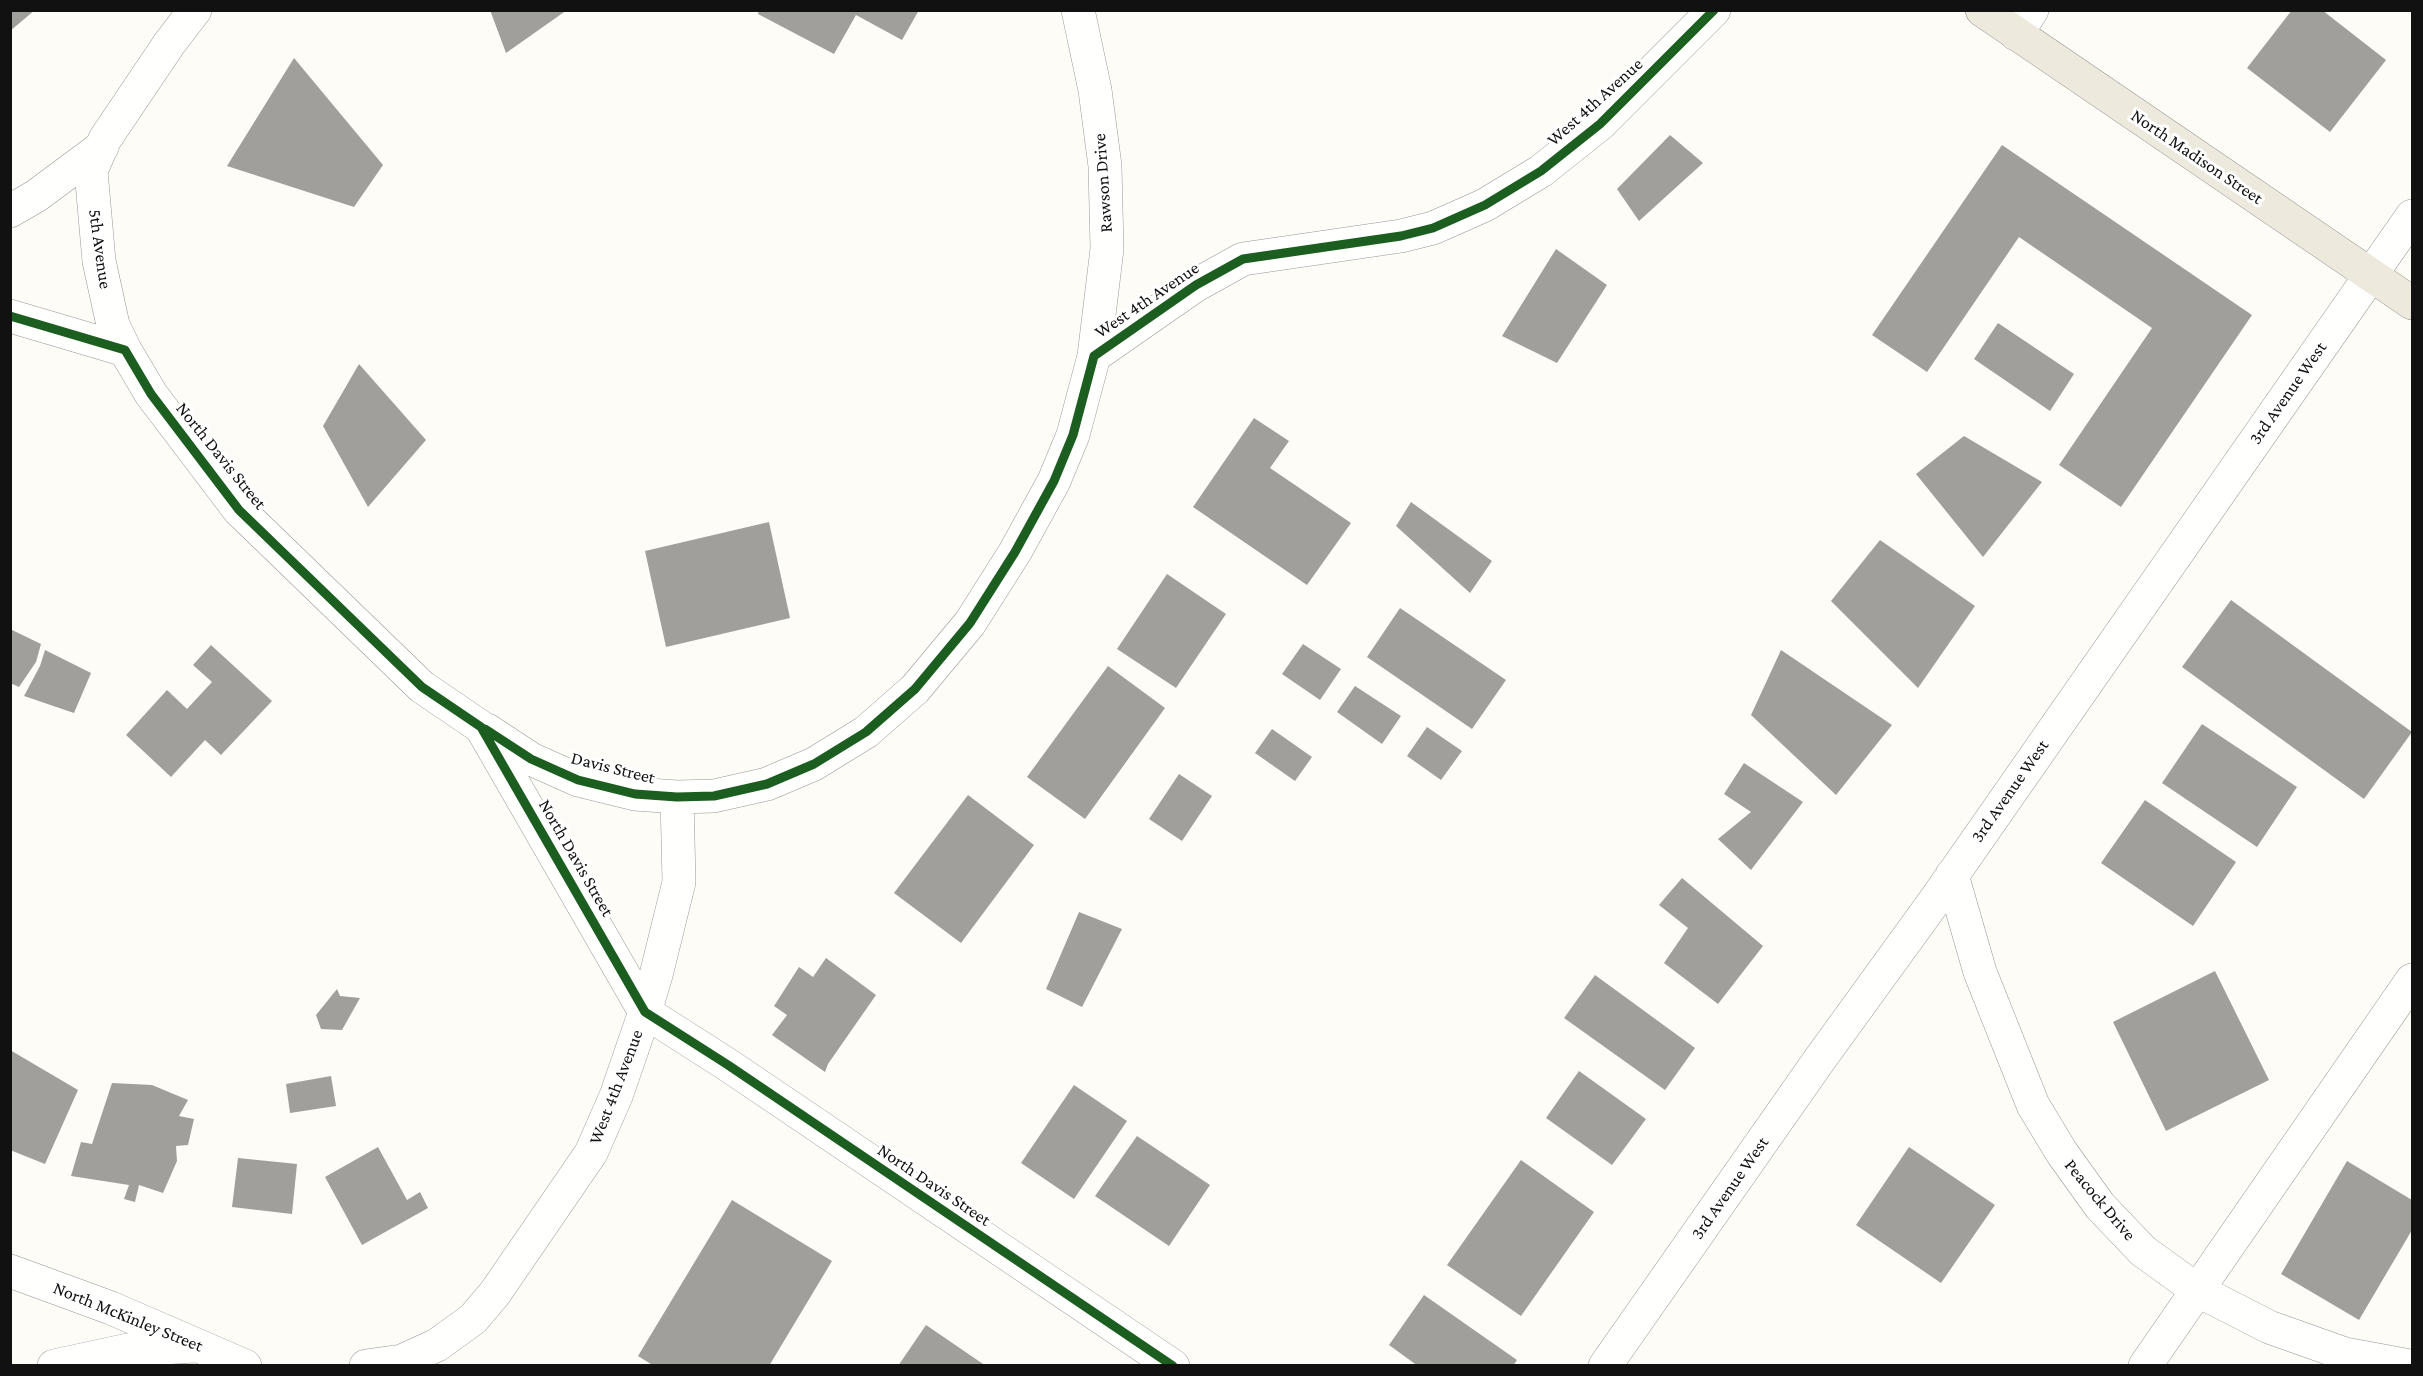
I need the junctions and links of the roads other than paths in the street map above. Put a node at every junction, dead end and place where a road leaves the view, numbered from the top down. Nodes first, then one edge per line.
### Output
1 (195, 10) edge
2 (1078, 10) edge
3 (1714, 10) edge
4 (1982, 10) edge
5 (2024, 22) edge
6 (102, 147) junction
7 (10, 211) edge
8 (2412, 216) edge
9 (2371, 275) junction
10 (2412, 303) edge
11 (10, 316) edge
12 (125, 350) junction
13 (1094, 356) junction
14 (481, 727) junction
15 (677, 797) junction
16 (1952, 875) junction
17 (2412, 980) edge
18 (645, 1011) junction
19 (10, 1271) edge
20 (2197, 1290) junction
21 (473, 1320) junction
22 (203, 1346) junction
23 (54, 1365) edge
24 (245, 1365) edge
25 (366, 1365) edge
26 (444, 1365) edge
27 (1173, 1365) edge
28 (1605, 1365) edge
29 (2145, 1365) edge
30 (2410, 1365) edge

1 - 6 street, 5th Avenue
2 - 13 street, Rawson Drive
3 - 13 street, West 4th Avenue
4 - 5 main road, North Madison Street
5 - 9 main road, North Madison Street
6 - 7 street, 5th Avenue
6 - 12 street, 5th Avenue
8 - 9 street, 3rd Avenue West
9 - 10 main road, North Madison Street
9 - 16 street, 3rd Avenue West
11 - 12 street
12 - 14 street, North Davis Street
13 - 15 street, West 4th Avenue
14 - 15 street, Davis Street
14 - 18 street, North Davis Street
15 - 18 street, West 4th Avenue
16 - 20 street, Peacock Drive
16 - 28 street, 3rd Avenue West
17 - 20 street
18 - 21 street, West 4th Avenue
18 - 27 street, North Davis Street
19 - 22 street, North McKinley Street
20 - 29 street
20 - 30 street, Peacock Drive
21 - 25 street, West 4th Avenue
21 - 26 street, West 4th Avenue
22 - 23 street
22 - 24 street, North McKinley Street

